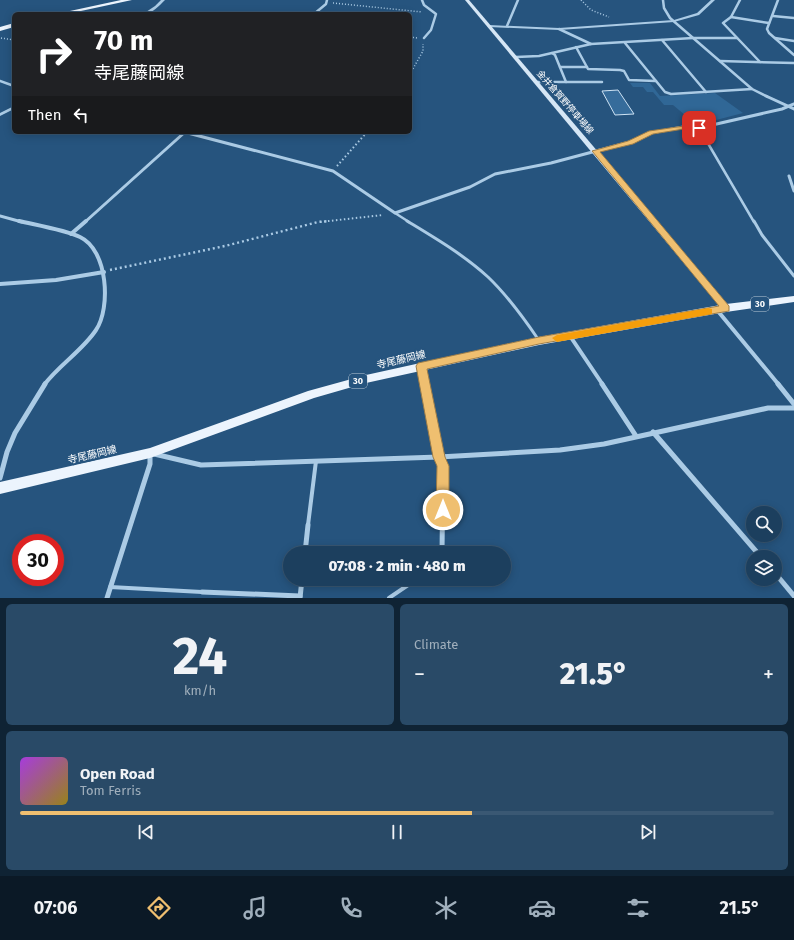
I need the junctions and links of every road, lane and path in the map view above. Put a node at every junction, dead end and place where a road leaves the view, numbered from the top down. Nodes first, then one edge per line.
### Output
1 (128, 0) edge
2 (163, 0) edge
3 (422, 0) edge
4 (466, 0) edge
5 (518, 0) edge
6 (581, 0) edge
7 (663, 0) edge
8 (713, 0) edge
9 (740, 0) edge
10 (778, 0) edge
11 (327, 1) edge
12 (70, 12) edge
13 (148, 12) edge
14 (316, 12) edge
15 (436, 14) junction
16 (773, 16) junction
17 (731, 17) junction
18 (794, 18) edge
19 (674, 21) junction
20 (769, 23) junction
21 (624, 25) junction
22 (12, 26) edge
23 (489, 26) junction
24 (507, 26) junction
25 (0, 29) edge
26 (559, 29) junction
27 (0, 38) edge
28 (424, 38) joint
29 (693, 38) junction
30 (737, 38) junction
31 (774, 38) junction
32 (12, 40) edge
33 (662, 40) junction
34 (794, 41) edge
35 (625, 43) junction
36 (591, 44) junction
37 (576, 47) junction
38 (552, 53) junction
39 (794, 55) edge
40 (516, 57) junction
41 (720, 61) junction
42 (760, 62) junction
43 (794, 63) edge
44 (560, 67) junction
45 (587, 67) junction
46 (412, 70) edge
47 (0, 81) edge
48 (656, 81) junction
49 (537, 82) junction
50 (566, 82) junction
51 (602, 82) dead end
52 (12, 85) edge
53 (752, 89) junction
54 (706, 92) junction
55 (794, 104) edge
56 (788, 107) junction
57 (12, 108) edge
58 (794, 109) edge
59 (0, 115) edge
60 (699, 128) junction
61 (183, 134) edge
62 (193, 134) edge
63 (365, 134) edge
64 (595, 151) junction
65 (333, 171) junction
66 (789, 176) dead end
67 (794, 191) edge
68 (395, 212) junction
69 (0, 216) edge
70 (71, 234) junction
71 (104, 272) junction
72 (794, 276) edge
73 (0, 284) edge
74 (794, 299) edge
75 (721, 309) junction
76 (570, 336) junction
77 (539, 341) junction
78 (421, 366) junction
79 (794, 404) edge
80 (794, 408) edge
81 (654, 432) junction
82 (636, 436) junction
83 (150, 453) junction
84 (439, 457) junction
85 (316, 461) junction
86 (0, 478) edge
87 (0, 488) edge
88 (308, 525) joint
89 (306, 546) edge
90 (442, 546) edge
91 (755, 550) edge
92 (782, 581) edge
93 (301, 586) edge
94 (407, 586) edge
95 (110, 587) junction
96 (202, 592) joint
97 (251, 596) edge
98 (794, 596) edge
99 (300, 597) edge
100 (107, 598) edge
101 (389, 598) edge

1 - 12 main road
2 - 13 street
3 - 15 street
4 - 23 main road, 金井倉賀野停車場線
5 - 24 street
6 - 21 path
7 - 19 street
8 - 19 street
9 - 17 street
10 - 16 street
11 - 14 street
11 - 15 path
15 - 28 street
16 - 18 street
16 - 20 street
17 - 20 street
17 - 30 street
19 - 21 street
19 - 29 street
20 - 31 street
21 - 26 street
22 - 25 main road
23 - 24 street
23 - 40 main road, 金井倉賀野停車場線
24 - 26 street
26 - 36 street
27 - 32 path
28 - 46 path
29 - 30 street
29 - 33 street
29 - 41 street
30 - 42 street
31 - 34 street
31 - 39 street
33 - 35 street
33 - 54 street
35 - 36 street
35 - 48 street
36 - 37 street
37 - 38 street
37 - 45 street
38 - 40 street
38 - 44 street
40 - 49 main road, 金井倉賀野停車場線
41 - 42 street
41 - 53 street
42 - 43 street
44 - 45 street
44 - 50 street
45 - 48 street
47 - 52 street
48 - 54 street
49 - 50 street
49 - 64 main road, 金井倉賀野停車場線
50 - 51 street
53 - 54 street
53 - 56 street
55 - 56 street
56 - 58 street
56 - 60 street
57 - 59 street
60 - 64 street
60 - 72 lane
61 - 70 street
62 - 65 street
63 - 65 path
64 - 68 street
64 - 75 main road, 金井倉賀野停車場線
65 - 68 street
66 - 67 street
68 - 71 path
68 - 77 lane
69 - 70 street
70 - 71 street
71 - 73 street
71 - 86 street
74 - 75 main road, 寺尾藤岡線 / 30
75 - 76 main road, 寺尾藤岡線 / 30
75 - 79 street
76 - 77 main road, 寺尾藤岡線 / 30
76 - 82 street
77 - 78 main road, 寺尾藤岡線 / 30
78 - 83 main road, 寺尾藤岡線 / 30
78 - 84 lane
80 - 81 street
81 - 82 street
81 - 91 street
82 - 84 street
83 - 85 street
83 - 87 main road, 寺尾藤岡線 / 30
83 - 95 street
84 - 85 street
84 - 90 street
85 - 88 lane
88 - 89 street
92 - 98 street
93 - 99 street
94 - 101 lane
95 - 96 lane
95 - 100 street
96 - 97 street
97 - 99 street

